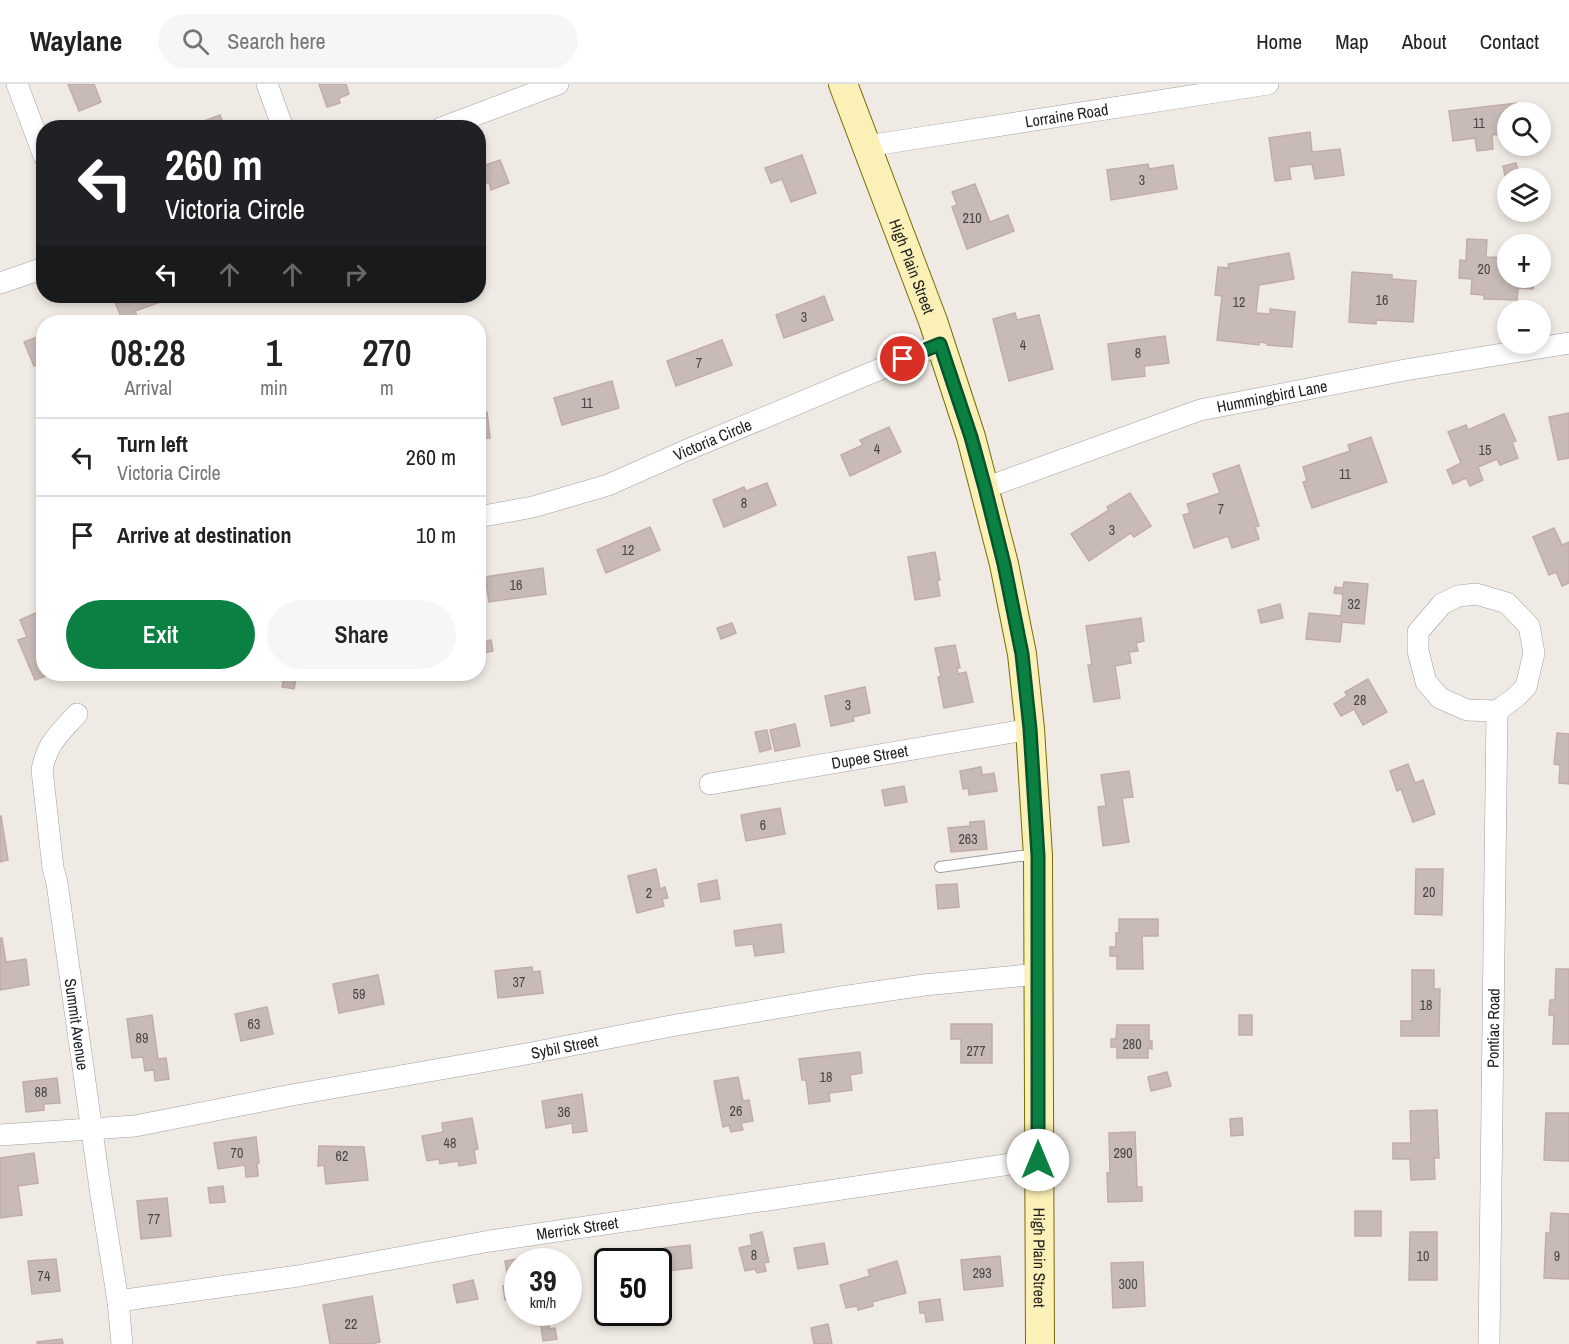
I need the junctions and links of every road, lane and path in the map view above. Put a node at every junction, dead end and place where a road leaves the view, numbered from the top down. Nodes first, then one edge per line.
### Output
1 (17, 84) edge
2 (267, 84) edge
3 (558, 84) edge
4 (843, 84) edge
5 (1268, 84) edge
6 (280, 120) edge
7 (462, 120) edge
8 (36, 135) edge
9 (867, 146) junction
10 (36, 271) edge
11 (0, 283) edge
12 (1569, 343) edge
13 (940, 344) junction
14 (985, 488) junction
15 (486, 516) edge
16 (1497, 711) junction
17 (77, 714) dead end
18 (1030, 729) junction
19 (710, 784) dead end
20 (1038, 856) junction
21 (940, 867) dead end
22 (1038, 974) junction
23 (92, 1129) junction
24 (0, 1135) edge
25 (1038, 1160) junction
26 (118, 1301) junction
27 (122, 1344) edge
28 (1040, 1344) edge
29 (1489, 1344) edge

1 - 8 street
2 - 6 street
3 - 7 street
4 - 9 main road, High Plain Street
5 - 9 street, Lorraine Road
9 - 13 main road, High Plain Street
10 - 11 street
12 - 14 street, Hummingbird Lane
13 - 14 main road, High Plain Street
13 - 15 street, Victoria Circle
14 - 18 main road, High Plain Street
16 - 16 street
16 - 29 street, Pontiac Road
17 - 23 street, Summit Avenue
18 - 19 street, Dupee Street
18 - 20 main road, High Plain Street
20 - 21 lane
20 - 22 main road, High Plain Street
22 - 23 street, Sybil Street
22 - 25 main road, High Plain Street
23 - 24 street, Sybil Street
23 - 26 street, Summit Avenue
25 - 26 street, Merrick Street
25 - 28 main road, High Plain Street
26 - 27 street, Summit Avenue

